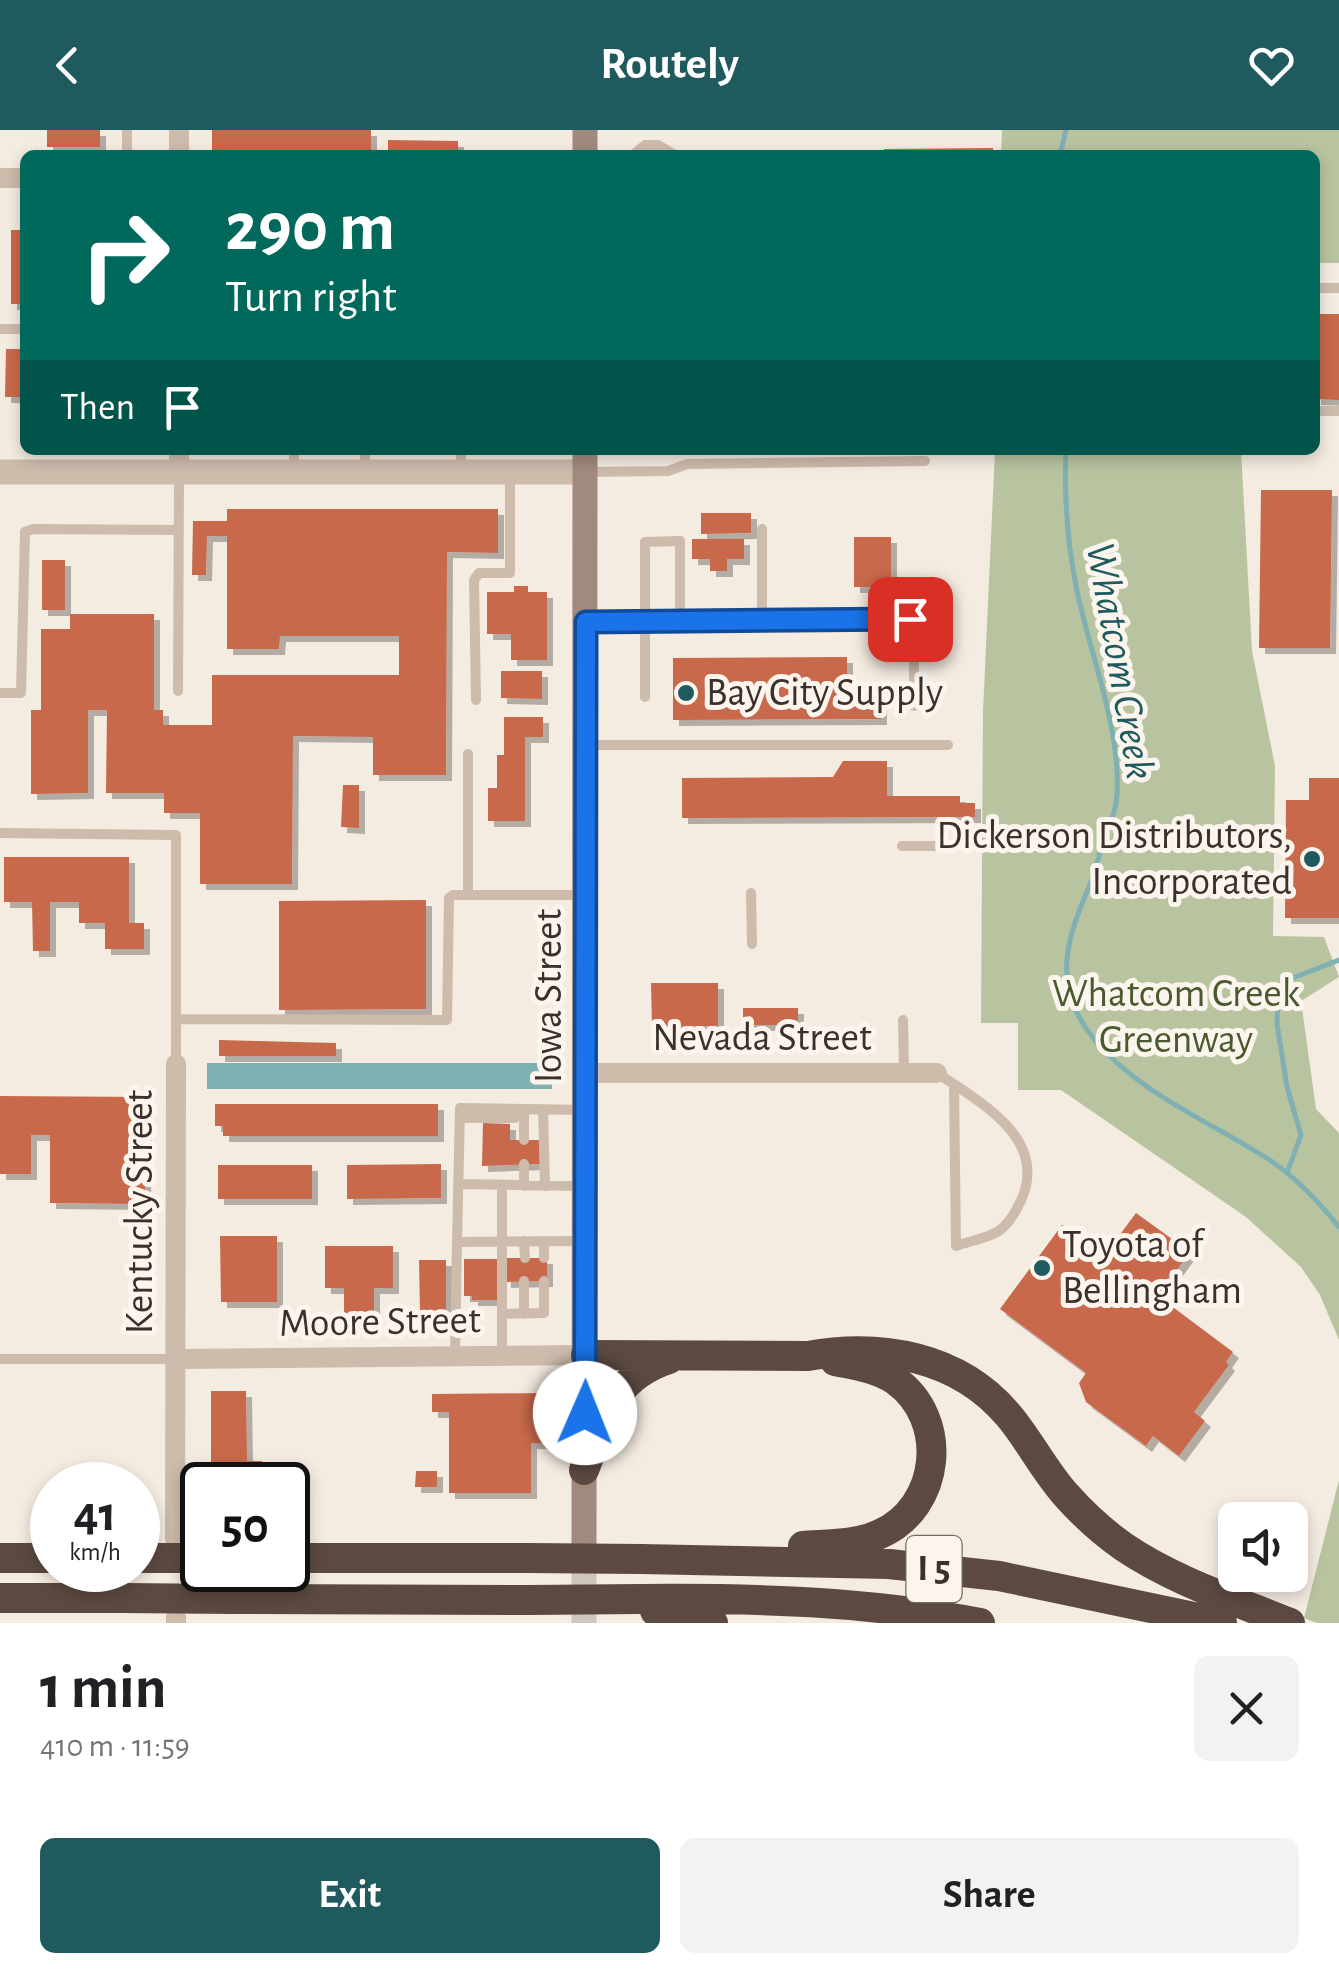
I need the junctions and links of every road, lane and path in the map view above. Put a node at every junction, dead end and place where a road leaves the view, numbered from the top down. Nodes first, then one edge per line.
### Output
1 (639, 150) edge
2 (666, 150) edge
3 (179, 461) edge
4 (294, 461) edge
5 (365, 461) edge
6 (461, 461) edge
7 (586, 461) edge
8 (925, 461) dead end
9 (0, 472) edge
10 (510, 472) junction
11 (762, 529) dead end
12 (179, 530) junction
13 (762, 620) junction
14 (680, 621) junction
15 (586, 622) junction
16 (645, 622) junction
17 (178, 690) dead end
18 (0, 693) edge
19 (645, 697) dead end
20 (476, 700) dead end
21 (914, 706) dead end
22 (586, 745) junction
23 (948, 745) dead end
24 (468, 754) dead end
25 (0, 833) edge
26 (902, 846) dead end
27 (953, 846) dead end
28 (752, 893) dead end
29 (468, 895) junction
30 (586, 895) junction
31 (752, 944) dead end
32 (176, 1020) junction
33 (903, 1020) dead end
34 (176, 1064) joint
35 (586, 1073) junction
36 (904, 1074) junction
37 (946, 1079) junction
38 (522, 1109) junction
39 (543, 1109) junction
40 (586, 1110) junction
41 (524, 1140) dead end
42 (524, 1164) dead end
43 (458, 1184) junction
44 (502, 1185) junction
45 (524, 1186) junction
46 (545, 1186) junction
47 (586, 1186) junction
48 (586, 1240) junction
49 (502, 1241) junction
50 (524, 1241) junction
51 (544, 1241) junction
52 (457, 1242) junction
53 (524, 1258) dead end
54 (544, 1258) dead end
55 (524, 1282) dead end
56 (544, 1282) dead end
57 (502, 1314) junction
58 (524, 1314) junction
59 (586, 1355) junction
60 (455, 1356) junction
61 (502, 1356) junction
62 (808, 1356) junction
63 (676, 1357) junction
64 (0, 1359) edge
65 (175, 1359) junction
66 (584, 1470) junction
67 (175, 1538) dead end
68 (584, 1543) tunnel mouth
69 (0, 1558) edge
70 (30, 1558) edge
71 (310, 1558) edge
72 (656, 1559) junction
73 (0, 1598) edge
74 (641, 1604) junction
75 (1226, 1611) edge
76 (713, 1623) edge
77 (980, 1623) edge
78 (1290, 1623) edge

1 - 2 lane
3 - 4 street
3 - 9 street
3 - 12 lane
4 - 5 street
5 - 6 street
6 - 10 street
7 - 8 lane
7 - 10 street
7 - 15 main road, Iowa Street
10 - 20 lane
11 - 13 lane
12 - 17 lane
12 - 18 lane
13 - 14 lane
13 - 21 lane
14 - 16 lane
14 - 16 lane
15 - 16 lane
15 - 22 main road, Iowa Street
16 - 19 lane
22 - 23 lane
22 - 30 main road, Iowa Street
24 - 29 lane
25 - 32 lane
26 - 27 lane
28 - 31 lane
29 - 30 lane
29 - 32 lane
30 - 35 main road, Iowa Street
32 - 34 lane
33 - 36 lane
34 - 65 street, Kentucky Street
35 - 36 street, Nevada Street
35 - 40 main road, Iowa Street
36 - 37 street, Nevada Street
37 - 37 lane
38 - 39 lane
38 - 41 lane
38 - 43 lane
39 - 40 lane
39 - 46 lane
40 - 47 main road, Iowa Street
42 - 45 lane
43 - 44 lane
43 - 52 lane
44 - 45 lane
44 - 49 lane
45 - 46 lane
46 - 47 lane
47 - 48 main road, Iowa Street
48 - 51 lane
48 - 59 main road, Iowa Street
49 - 50 lane
49 - 52 lane
49 - 57 lane
50 - 51 lane
50 - 53 lane
51 - 54 lane
52 - 60 lane
55 - 58 lane
56 - 58 lane
57 - 58 lane
57 - 61 lane
59 - 61 street, Moore Street
59 - 63 highway
59 - 66 main road, Iowa Street
60 - 61 street, Moore Street
60 - 65 street, Moore Street
62 - 63 highway
62 - 72 highway
62 - 75 highway
63 - 66 highway
64 - 65 lane
65 - 67 street, Kentucky Street
66 - 68 main road, Iowa Street
69 - 70 highway
71 - 72 highway, I 5, bridge
72 - 75 highway, I 5
73 - 74 highway, I 5, bridge
74 - 76 highway
74 - 77 highway, I 5
75 - 78 highway

